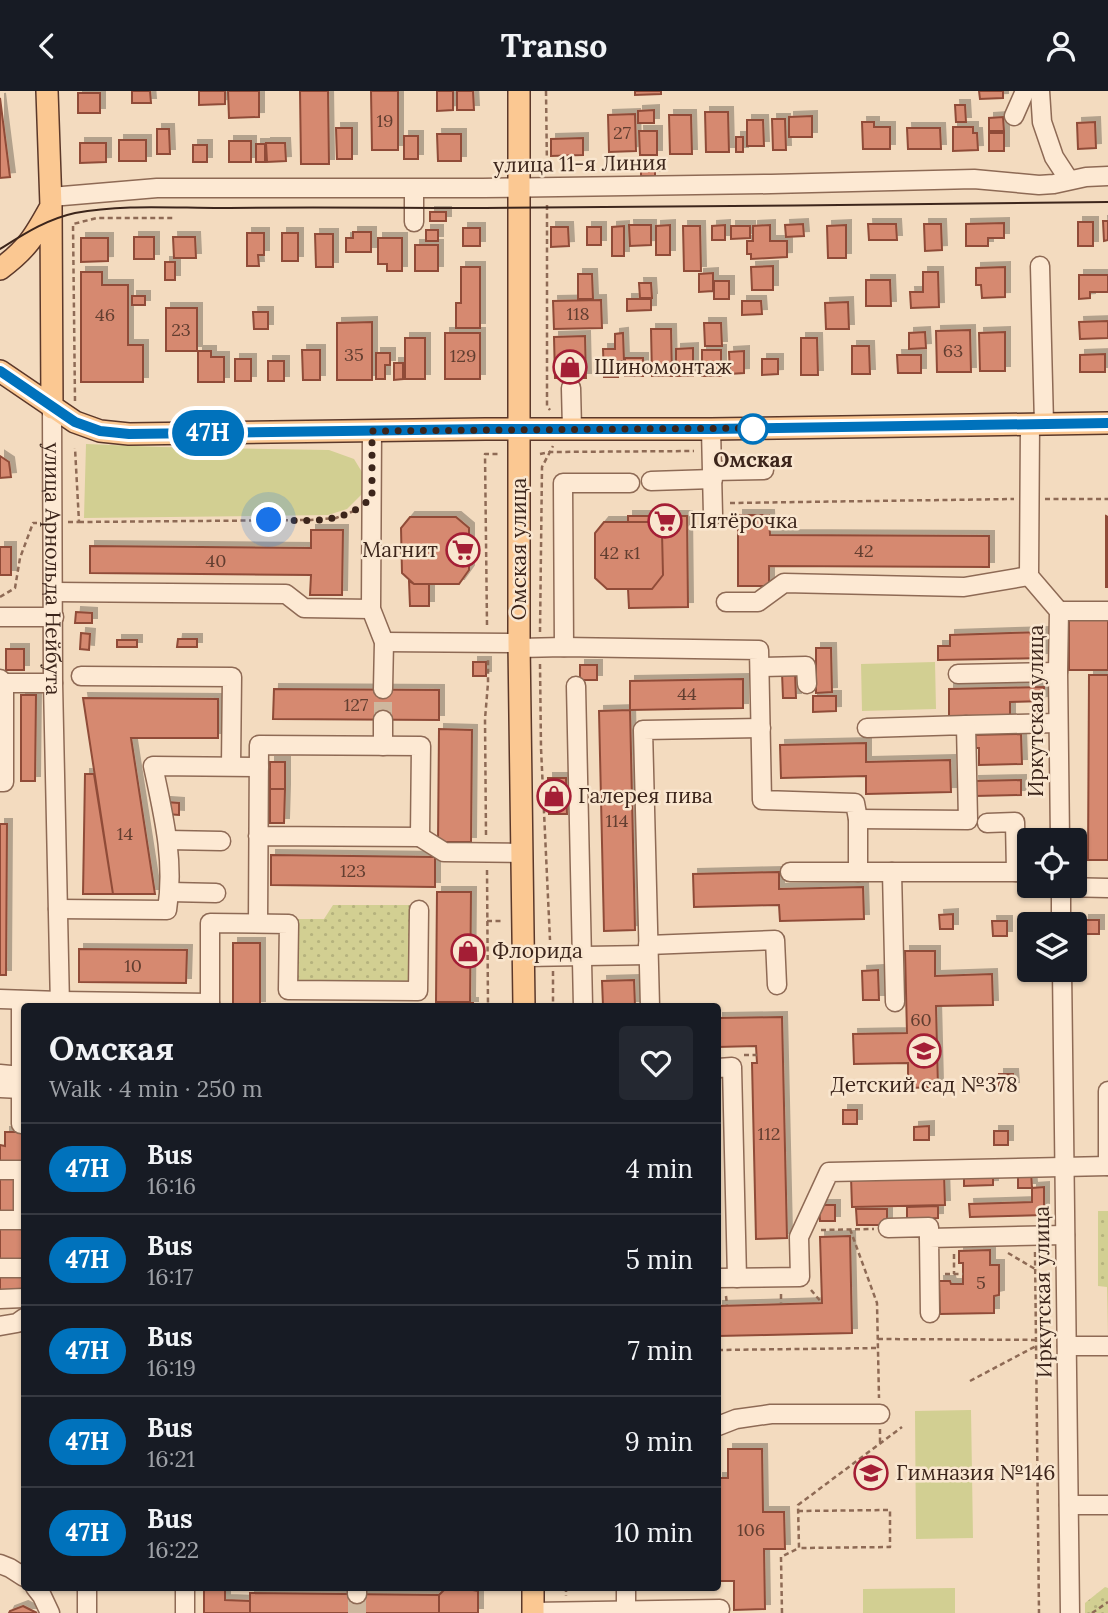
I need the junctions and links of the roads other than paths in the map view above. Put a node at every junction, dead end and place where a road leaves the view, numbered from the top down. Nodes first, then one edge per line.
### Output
1 (47, 91) edge
2 (519, 91) edge
3 (1025, 91) edge
4 (1040, 91) edge
5 (1014, 116) dead end
6 (1108, 176) edge
7 (1069, 180) junction
8 (519, 188) junction
9 (414, 189) junction
10 (51, 201) junction
11 (414, 222) dead end
12 (1040, 265) dead end
13 (0, 269) edge
14 (0, 371) edge
15 (572, 388) dead end
16 (52, 408) junction
17 (1108, 423) edge
18 (1037, 424) junction
19 (519, 429) junction
20 (572, 429) junction
21 (711, 429) junction
22 (372, 431) junction
23 (764, 470) dead end
24 (712, 475) junction
25 (651, 481) dead end
26 (631, 483) dead end
27 (713, 509) road end
28 (1029, 576) junction
29 (54, 592) junction
30 (726, 601) dead end
31 (371, 609) junction
32 (1059, 611) junction
33 (1108, 611) edge
34 (0, 617) edge
35 (54, 617) junction
36 (384, 642) junction
37 (526, 646) junction
38 (564, 647) junction
39 (760, 667) junction
40 (1058, 672) junction
41 (958, 674) dead end
42 (81, 676) dead end
43 (1, 682) edge
44 (53, 683) junction
45 (807, 684) dead end
46 (576, 686) dead end
47 (383, 689) tunnel mouth
48 (383, 720) tunnel mouth
49 (1058, 723) junction
50 (966, 725) junction
51 (761, 728) junction
52 (867, 728) dead end
53 (383, 746) junction
54 (231, 766) junction
55 (259, 767) junction
56 (0, 782) edge
57 (858, 819) junction
58 (987, 823) dead end
59 (1060, 828) edge
60 (1017, 834) edge
61 (258, 836) junction
62 (420, 837) junction
63 (168, 840) junction
64 (221, 841) dead end
65 (522, 853) junction
66 (790, 872) dead end
67 (858, 872) junction
68 (892, 872) junction
69 (1017, 872) edge
70 (1087, 887) edge
71 (1108, 888) edge
72 (170, 892) junction
73 (216, 893) dead end
74 (58, 909) junction
75 (419, 909) dead end
76 (258, 923) junction
77 (648, 950) junction
78 (582, 956) junction
79 (523, 957) junction
80 (1062, 982) edge
81 (777, 985) dead end
82 (0, 999) edge
83 (380, 999) edge
84 (21, 1000) junction
85 (895, 1002) dead end
86 (21, 1003) edge
87 (50, 1003) edge
88 (60, 1003) edge
89 (210, 1003) edge
90 (524, 1003) edge
91 (583, 1003) edge
92 (650, 1003) edge
93 (721, 1068) edge
94 (0, 1074) edge
95 (21, 1080) edge
96 (21, 1080) edge
97 (0, 1089) edge
98 (1108, 1091) edge
99 (1064, 1166) junction
100 (1108, 1167) edge
101 (0, 1170) edge
102 (21, 1170) edge
103 (0, 1220) edge
104 (21, 1220) edge
105 (888, 1228) road end
106 (1065, 1235) junction
107 (929, 1238) junction
108 (0, 1268) edge
109 (21, 1268) edge
110 (727, 1283) edge
111 (21, 1298) edge
112 (0, 1299) edge
113 (930, 1313) dead end
114 (21, 1320) edge
115 (0, 1326) edge
116 (1066, 1346) junction
117 (1108, 1346) edge
118 (880, 1414) road end
119 (721, 1425) edge
120 (1069, 1505) junction
121 (1108, 1505) edge
122 (0, 1565) edge
123 (21, 1575) edge
124 (37, 1591) edge
125 (87, 1591) edge
126 (185, 1591) edge
127 (533, 1591) edge
128 (626, 1591) edge
129 (720, 1609) dead end
130 (626, 1610) junction
131 (533, 1612) edge
132 (50, 1613) edge
133 (87, 1613) edge
134 (185, 1613) edge
135 (1070, 1613) edge

1 - 10 main road, улица Арнольда Нейбута
2 - 8 main road, Омская улица
3 - 5 street
4 - 7 street
6 - 7 street, улица 11-я Линия
7 - 8 street, улица 11-я Линия
8 - 9 street, улица 11-я Линия
8 - 19 main road, Омская улица
9 - 10 street, улица 11-я Линия
9 - 11 street
10 - 13 main road
10 - 16 main road, улица Арнольда Нейбута
12 - 18 street
14 - 16 main road
15 - 20 street
16 - 22 main road
16 - 29 street, улица Арнольда Нейбута
17 - 18 main road
18 - 21 main road
18 - 28 street
19 - 20 main road
19 - 22 main road
19 - 37 main road, Омская улица
20 - 21 main road
21 - 24 street
22 - 31 street
23 - 24 street
24 - 25 street
24 - 27 street
26 - 38 street
28 - 30 street
28 - 32 street, Иркутская улица
29 - 31 street
29 - 35 street, улица Арнольда Нейбута
31 - 36 street
32 - 33 street
32 - 40 street, Иркутская улица
34 - 35 street
35 - 44 street, улица Арнольда Нейбута
36 - 37 street
36 - 47 street
37 - 38 street
37 - 65 main road, Омская улица
38 - 39 street
39 - 45 street
39 - 51 street
40 - 41 street
40 - 49 street, Иркутская улица
42 - 54 street
43 - 44 street
43 - 56 street
44 - 74 street, улица Арнольда Нейбута
46 - 78 street
48 - 53 street
49 - 50 street
49 - 59 street, Иркутская улица
50 - 52 street
50 - 57 street
51 - 57 street
51 - 77 street
53 - 55 street
53 - 62 street
54 - 55 street
54 - 63 street
55 - 61 street
57 - 67 street
58 - 60 street
61 - 62 street
61 - 76 street
62 - 65 street
63 - 64 street
63 - 72 street
65 - 79 main road, Омская улица
66 - 67 street
67 - 68 street
68 - 69 street
68 - 85 street
70 - 71 street
72 - 73 street
72 - 74 street
74 - 88 street, улица Арнольда Нейбута
75 - 83 street
76 - 83 street
76 - 89 street
77 - 78 street
77 - 81 street
77 - 92 street
78 - 79 street
78 - 91 street
79 - 90 main road, Омская улица
80 - 99 street, Иркутская улица
82 - 84 street
84 - 86 street
84 - 87 street
93 - 110 street
94 - 95 street
96 - 97 street
98 - 100 street
99 - 100 street
99 - 106 street, Иркутская улица
99 - 110 street
101 - 102 street
103 - 104 street
105 - 107 street
106 - 107 street
106 - 116 street, Иркутская улица
107 - 113 street
108 - 109 street
111 - 112 street
114 - 115 street
116 - 117 street
116 - 120 street, Иркутская улица
118 - 119 street
120 - 121 street
120 - 135 street, Иркутская улица
122 - 123 street
124 - 132 street
125 - 133 street
126 - 134 street
127 - 131 main road
128 - 130 street
129 - 130 street
130 - 131 street

